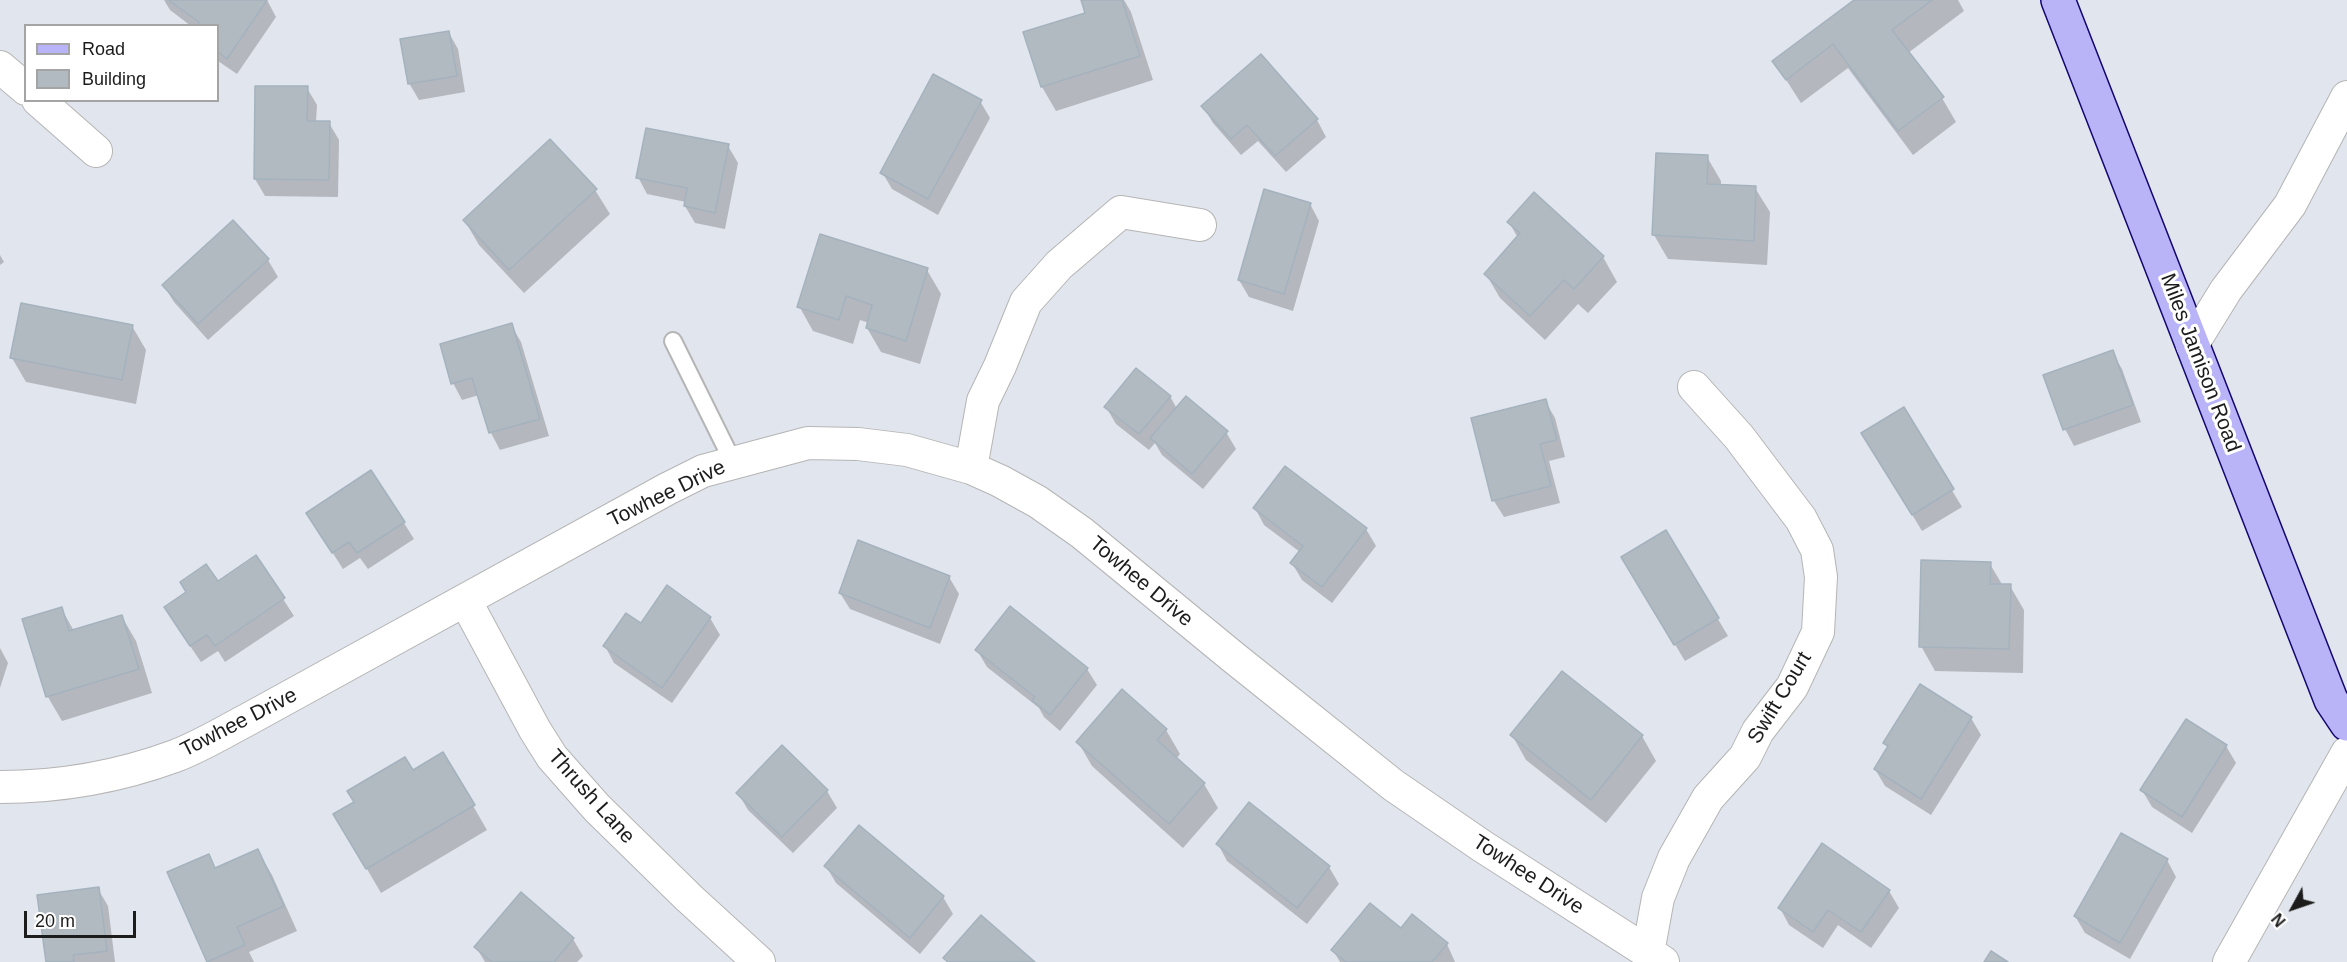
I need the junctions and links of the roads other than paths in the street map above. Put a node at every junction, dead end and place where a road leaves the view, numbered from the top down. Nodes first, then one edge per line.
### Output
1 (2058, 0) edge
2 (0, 67) edge
3 (24, 87) edge
4 (2347, 97) edge
5 (41, 102) edge
6 (96, 151) dead end
7 (1200, 225) dead end
8 (673, 341) dead end
9 (2192, 345) junction
10 (1694, 387) dead end
11 (733, 462) junction
12 (971, 468) junction
13 (465, 600) junction
14 (2347, 724) edge
15 (2347, 753) edge
16 (0, 788) edge
17 (1656, 957) edge
18 (759, 962) edge
19 (2229, 962) edge

1 - 9 main road, Miles Jamison Road
2 - 3 street
4 - 9 street
5 - 6 street
7 - 12 street
8 - 11 lane
9 - 14 main road, Miles Jamison Road
10 - 17 street, Swift Court
11 - 12 street, Towhee Drive
11 - 13 street, Towhee Drive
12 - 17 street, Towhee Drive
13 - 16 street, Towhee Drive
13 - 18 street, Thrush Lane
15 - 19 street

